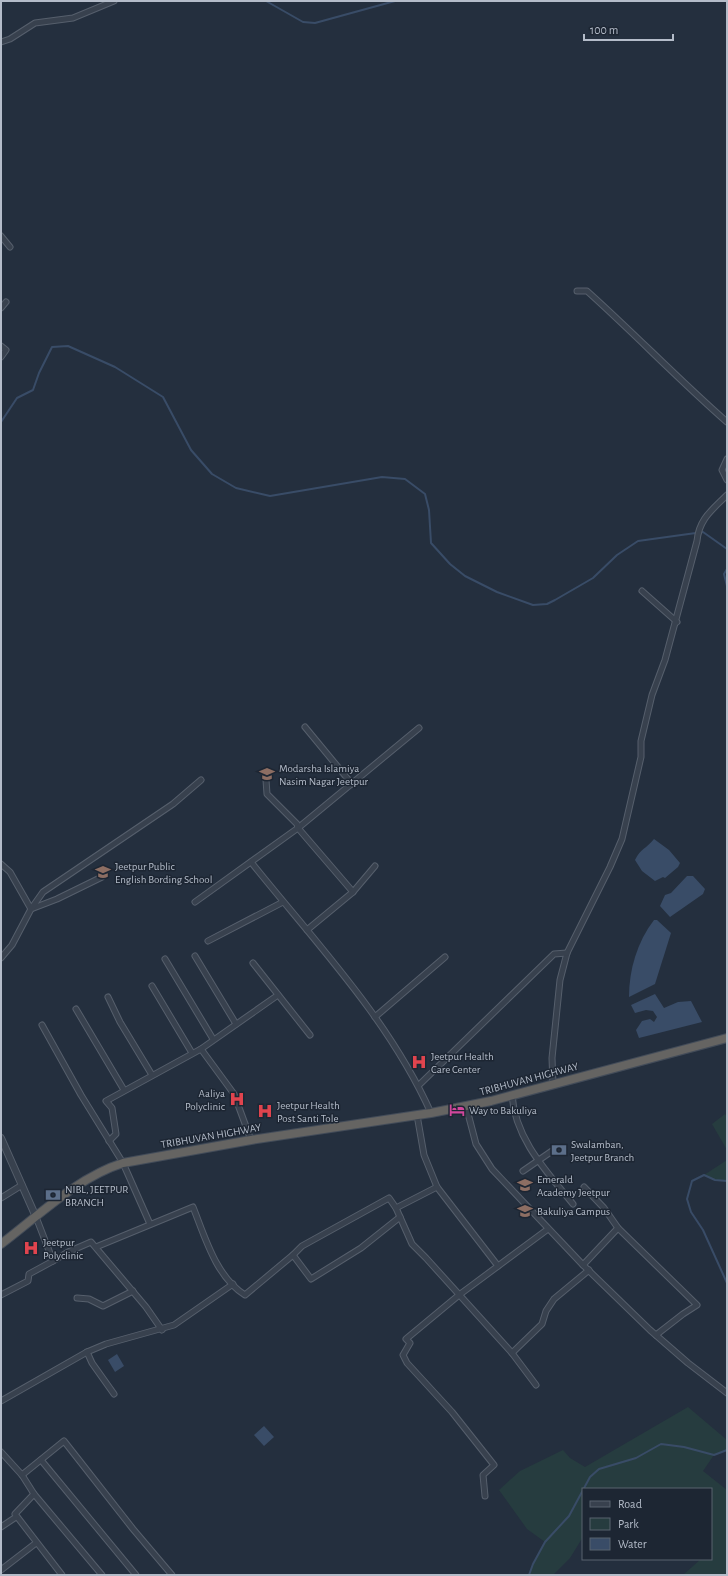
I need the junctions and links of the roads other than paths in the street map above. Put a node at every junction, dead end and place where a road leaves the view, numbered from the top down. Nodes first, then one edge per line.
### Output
1 (114, 1) edge
2 (1, 42) edge
3 (1, 236) edge
4 (10, 246) dead end
5 (578, 291) dead end
6 (6, 302) dead end
7 (1, 308) edge
8 (1, 346) edge
9 (1, 357) edge
10 (727, 422) edge
11 (727, 459) edge
12 (727, 480) edge
13 (727, 495) edge
14 (642, 591) dead end
15 (676, 622) junction
16 (305, 727) dead end
17 (419, 728) dead end
18 (201, 780) dead end
19 (266, 780) dead end
20 (352, 784) junction
21 (298, 828) junction
22 (251, 862) junction
23 (1, 864) edge
24 (375, 866) dead end
25 (102, 877) dead end
26 (352, 892) junction
27 (195, 902) dead end
28 (283, 902) junction
29 (30, 909) junction
30 (307, 930) junction
31 (208, 940) dead end
32 (567, 953) junction
33 (195, 956) dead end
34 (445, 957) dead end
35 (1, 958) edge
36 (165, 959) dead end
37 (253, 963) dead end
38 (152, 986) dead end
39 (278, 995) junction
40 (108, 997) dead end
41 (76, 1009) dead end
42 (375, 1017) junction
43 (236, 1024) junction
44 (42, 1025) dead end
45 (310, 1035) dead end
46 (727, 1038) edge
47 (213, 1039) junction
48 (202, 1049) junction
49 (192, 1053) junction
50 (152, 1075) junction
51 (553, 1084) junction
52 (419, 1085) junction
53 (124, 1090) junction
54 (512, 1096) junction
55 (466, 1106) junction
56 (431, 1113) junction
57 (417, 1115) junction
58 (1, 1138) edge
59 (251, 1140) junction
60 (109, 1141) junction
61 (552, 1151) dead end
62 (537, 1160) junction
63 (123, 1163) junction
64 (523, 1171) dead end
65 (22, 1185) junction
66 (584, 1187) dead end
67 (437, 1188) junction
68 (1, 1198) edge
69 (573, 1204) dead end
70 (396, 1208) junction
71 (36, 1217) junction
72 (400, 1217) junction
73 (150, 1224) junction
74 (618, 1228) junction
75 (548, 1229) junction
76 (1, 1244) edge
77 (96, 1247) junction
78 (293, 1255) junction
79 (53, 1261) junction
80 (583, 1264) junction
81 (498, 1266) junction
82 (589, 1270) junction
83 (233, 1284) junction
84 (133, 1291) junction
85 (1, 1295) edge
86 (459, 1296) junction
87 (77, 1298) dead end
88 (162, 1330) junction
89 (656, 1335) junction
90 (87, 1352) junction
91 (512, 1353) junction
92 (536, 1385) dead end
93 (727, 1393) edge
94 (114, 1394) dead end
95 (1, 1401) edge
96 (1, 1452) edge
97 (41, 1460) junction
98 (22, 1475) junction
99 (34, 1494) junction
100 (485, 1496) dead end
101 (16, 1517) junction
102 (1, 1527) edge
103 (36, 1543) junction
104 (1, 1570) edge
105 (62, 1575) edge
106 (102, 1575) edge
107 (136, 1575) edge
108 (172, 1575) edge

1 - 2 street
3 - 4 street
5 - 10 street
6 - 7 street
8 - 9 street
11 - 12 street
13 - 15 street
14 - 15 street
15 - 32 street
16 - 20 street
17 - 20 street
18 - 29 street
19 - 21 street
20 - 21 street
21 - 22 street
21 - 26 street
22 - 27 street
22 - 28 street
23 - 29 street
24 - 26 street
25 - 29 street
26 - 30 street
28 - 30 street
28 - 31 street
29 - 35 street
30 - 42 street
32 - 51 street
32 - 52 street
33 - 43 street
34 - 42 street
36 - 47 street
37 - 39 street
38 - 49 street
39 - 43 street
39 - 45 street
40 - 50 street
41 - 53 street
42 - 52 street
43 - 47 street
44 - 60 street
46 - 51 highway, TRIBHUVAN HIGHWAY
47 - 48 street
48 - 49 street
48 - 59 street
49 - 50 street
50 - 53 street
51 - 54 highway, TRIBHUVAN HIGHWAY
52 - 56 street
53 - 60 street
54 - 55 highway, TRIBHUVAN HIGHWAY
54 - 62 street
55 - 56 highway, TRIBHUVAN HIGHWAY
55 - 75 street
56 - 57 highway, TRIBHUVAN HIGHWAY
57 - 59 highway, TRIBHUVAN HIGHWAY
57 - 67 street
58 - 65 street
59 - 63 highway, TRIBHUVAN HIGHWAY
60 - 63 street
61 - 62 street
62 - 64 street
62 - 69 street
63 - 71 highway, TRIBHUVAN HIGHWAY
63 - 73 street
65 - 68 street
65 - 71 street
66 - 74 street
67 - 70 street
67 - 81 street
70 - 72 street
70 - 78 street
71 - 76 highway, TRIBHUVAN HIGHWAY
71 - 79 street
72 - 78 street
72 - 86 street
73 - 77 street
73 - 83 street
74 - 80 street
74 - 89 street
75 - 80 street
75 - 81 street
77 - 79 street
77 - 84 street
78 - 83 street
79 - 85 street
80 - 82 street
81 - 86 street
82 - 89 street
82 - 91 street
83 - 88 street
84 - 87 street
84 - 88 street
86 - 91 street
86 - 100 street
88 - 90 street
89 - 93 street
90 - 94 street
90 - 95 street
91 - 92 street
96 - 98 street
97 - 98 street
97 - 107 street
97 - 108 street
98 - 99 street
99 - 101 street
99 - 106 street
101 - 102 street
101 - 103 street
103 - 104 street
103 - 105 street

